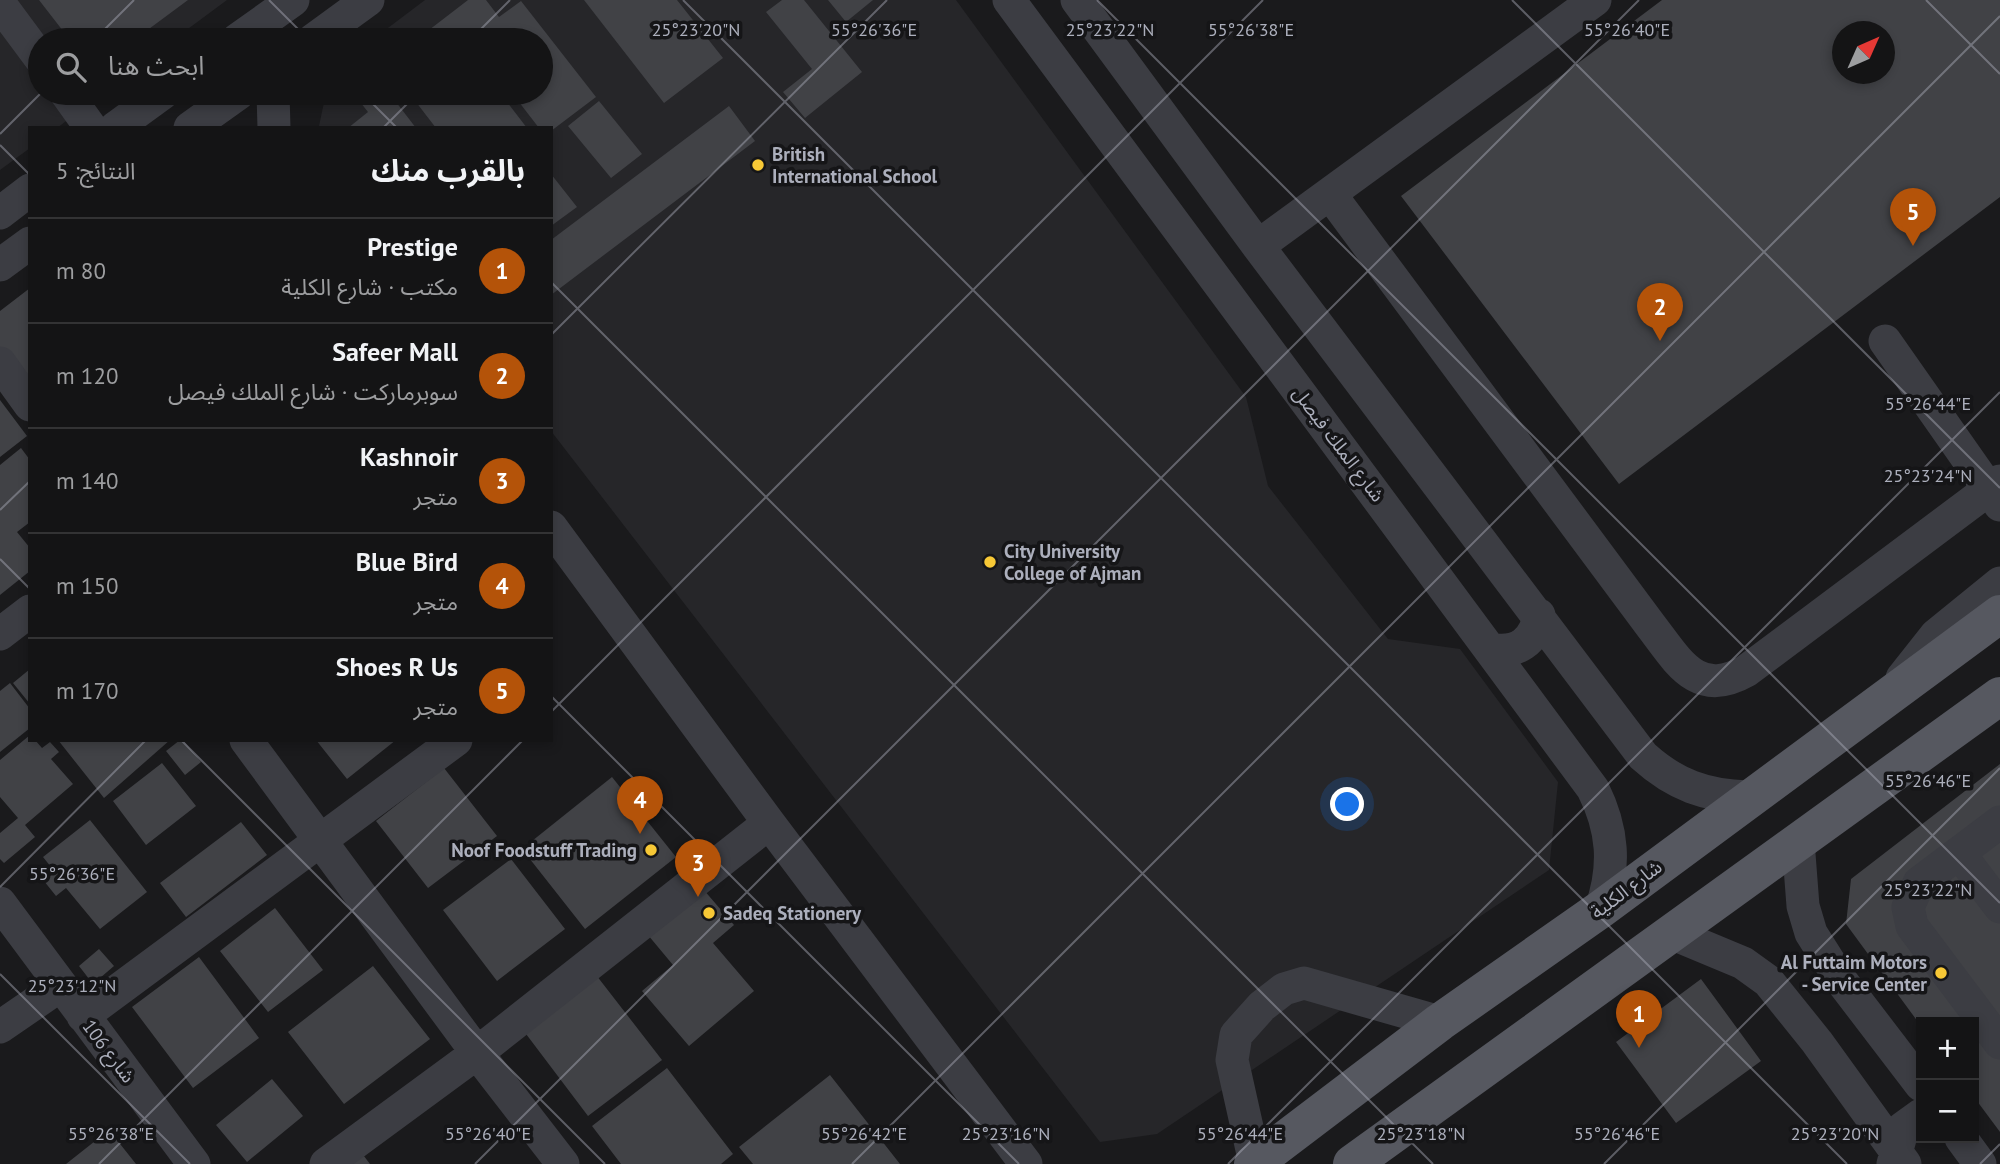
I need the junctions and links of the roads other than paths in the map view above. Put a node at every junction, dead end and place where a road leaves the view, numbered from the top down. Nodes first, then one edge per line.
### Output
1 (293, 0) edge
2 (368, 0) edge
3 (1009, 0) edge
4 (1077, 0) edge
5 (1595, 0) edge
6 (0, 5) edge
7 (254, 28) edge
8 (330, 28) edge
9 (28, 42) edge
10 (74, 105) edge
11 (146, 105) edge
12 (223, 105) edge
13 (273, 105) edge
14 (89, 126) edge
15 (117, 126) edge
16 (193, 126) edge
17 (274, 126) edge
18 (1329, 194) junction
19 (28, 244) edge
20 (1258, 246) junction
21 (0, 265) edge
22 (1885, 341) dead end
23 (0, 363) edge
24 (28, 402) edge
25 (1996, 492) edge
26 (553, 530) edge
27 (2000, 583) edge
28 (28, 613) edge
29 (2000, 614) edge
30 (1539, 615) junction
31 (0, 634) edge
32 (1490, 649) junction
33 (1894, 692) junction
34 (2000, 696) edge
35 (247, 742) edge
36 (453, 742) edge
37 (1748, 797) junction
38 (2000, 822) edge
39 (769, 824) junction
40 (1798, 841) junction
41 (320, 842) junction
42 (1959, 853) junction
43 (0, 904) edge
44 (2000, 907) edge
45 (1601, 909) junction
46 (1671, 933) junction
47 (61, 985) junction
48 (83, 1016) junction
49 (1440, 1022) junction
50 (0, 1027) edge
51 (2000, 1043) edge
52 (477, 1053) junction
53 (1917, 1080) edge
54 (1916, 1119) edge
55 (1965, 1143) edge
56 (1898, 1160) edge
57 (1254, 1163) edge
58 (194, 1164) edge
59 (326, 1164) edge
60 (563, 1164) edge
61 (1026, 1164) edge
62 (1352, 1164) edge
63 (1980, 1164) edge

1 - 7 street
2 - 8 street
3 - 32 street, شارع الملك فيصل
4 - 20 street
5 - 18 street
6 - 9 street
10 - 14 street
11 - 15 street
12 - 16 street
13 - 17 street
18 - 20 street
18 - 25 street
19 - 21 street
20 - 30 street
22 - 25 street
23 - 24 street
26 - 39 street
27 - 33 street
28 - 31 street
29 - 33 main road, شارع الكلية
30 - 32 street
30 - 37 street
32 - 45 street, شارع الملك فيصل
33 - 37 main road, شارع الكلية
34 - 40 main road
35 - 41 street
36 - 41 street
37 - 45 main road, شارع الكلية
38 - 42 street
39 - 52 street
39 - 61 street
40 - 46 main road
40 - 53 street
41 - 48 street
41 - 52 street
42 - 44 street
42 - 51 street
43 - 47 street, شارع 106
45 - 49 main road, شارع الكلية
46 - 56 street
46 - 62 main road
47 - 48 street, شارع 106
47 - 50 street
48 - 58 street, شارع 106
49 - 57 main road, شارع الكلية
49 - 57 street
52 - 59 street
52 - 60 street
54 - 56 street
55 - 63 street

